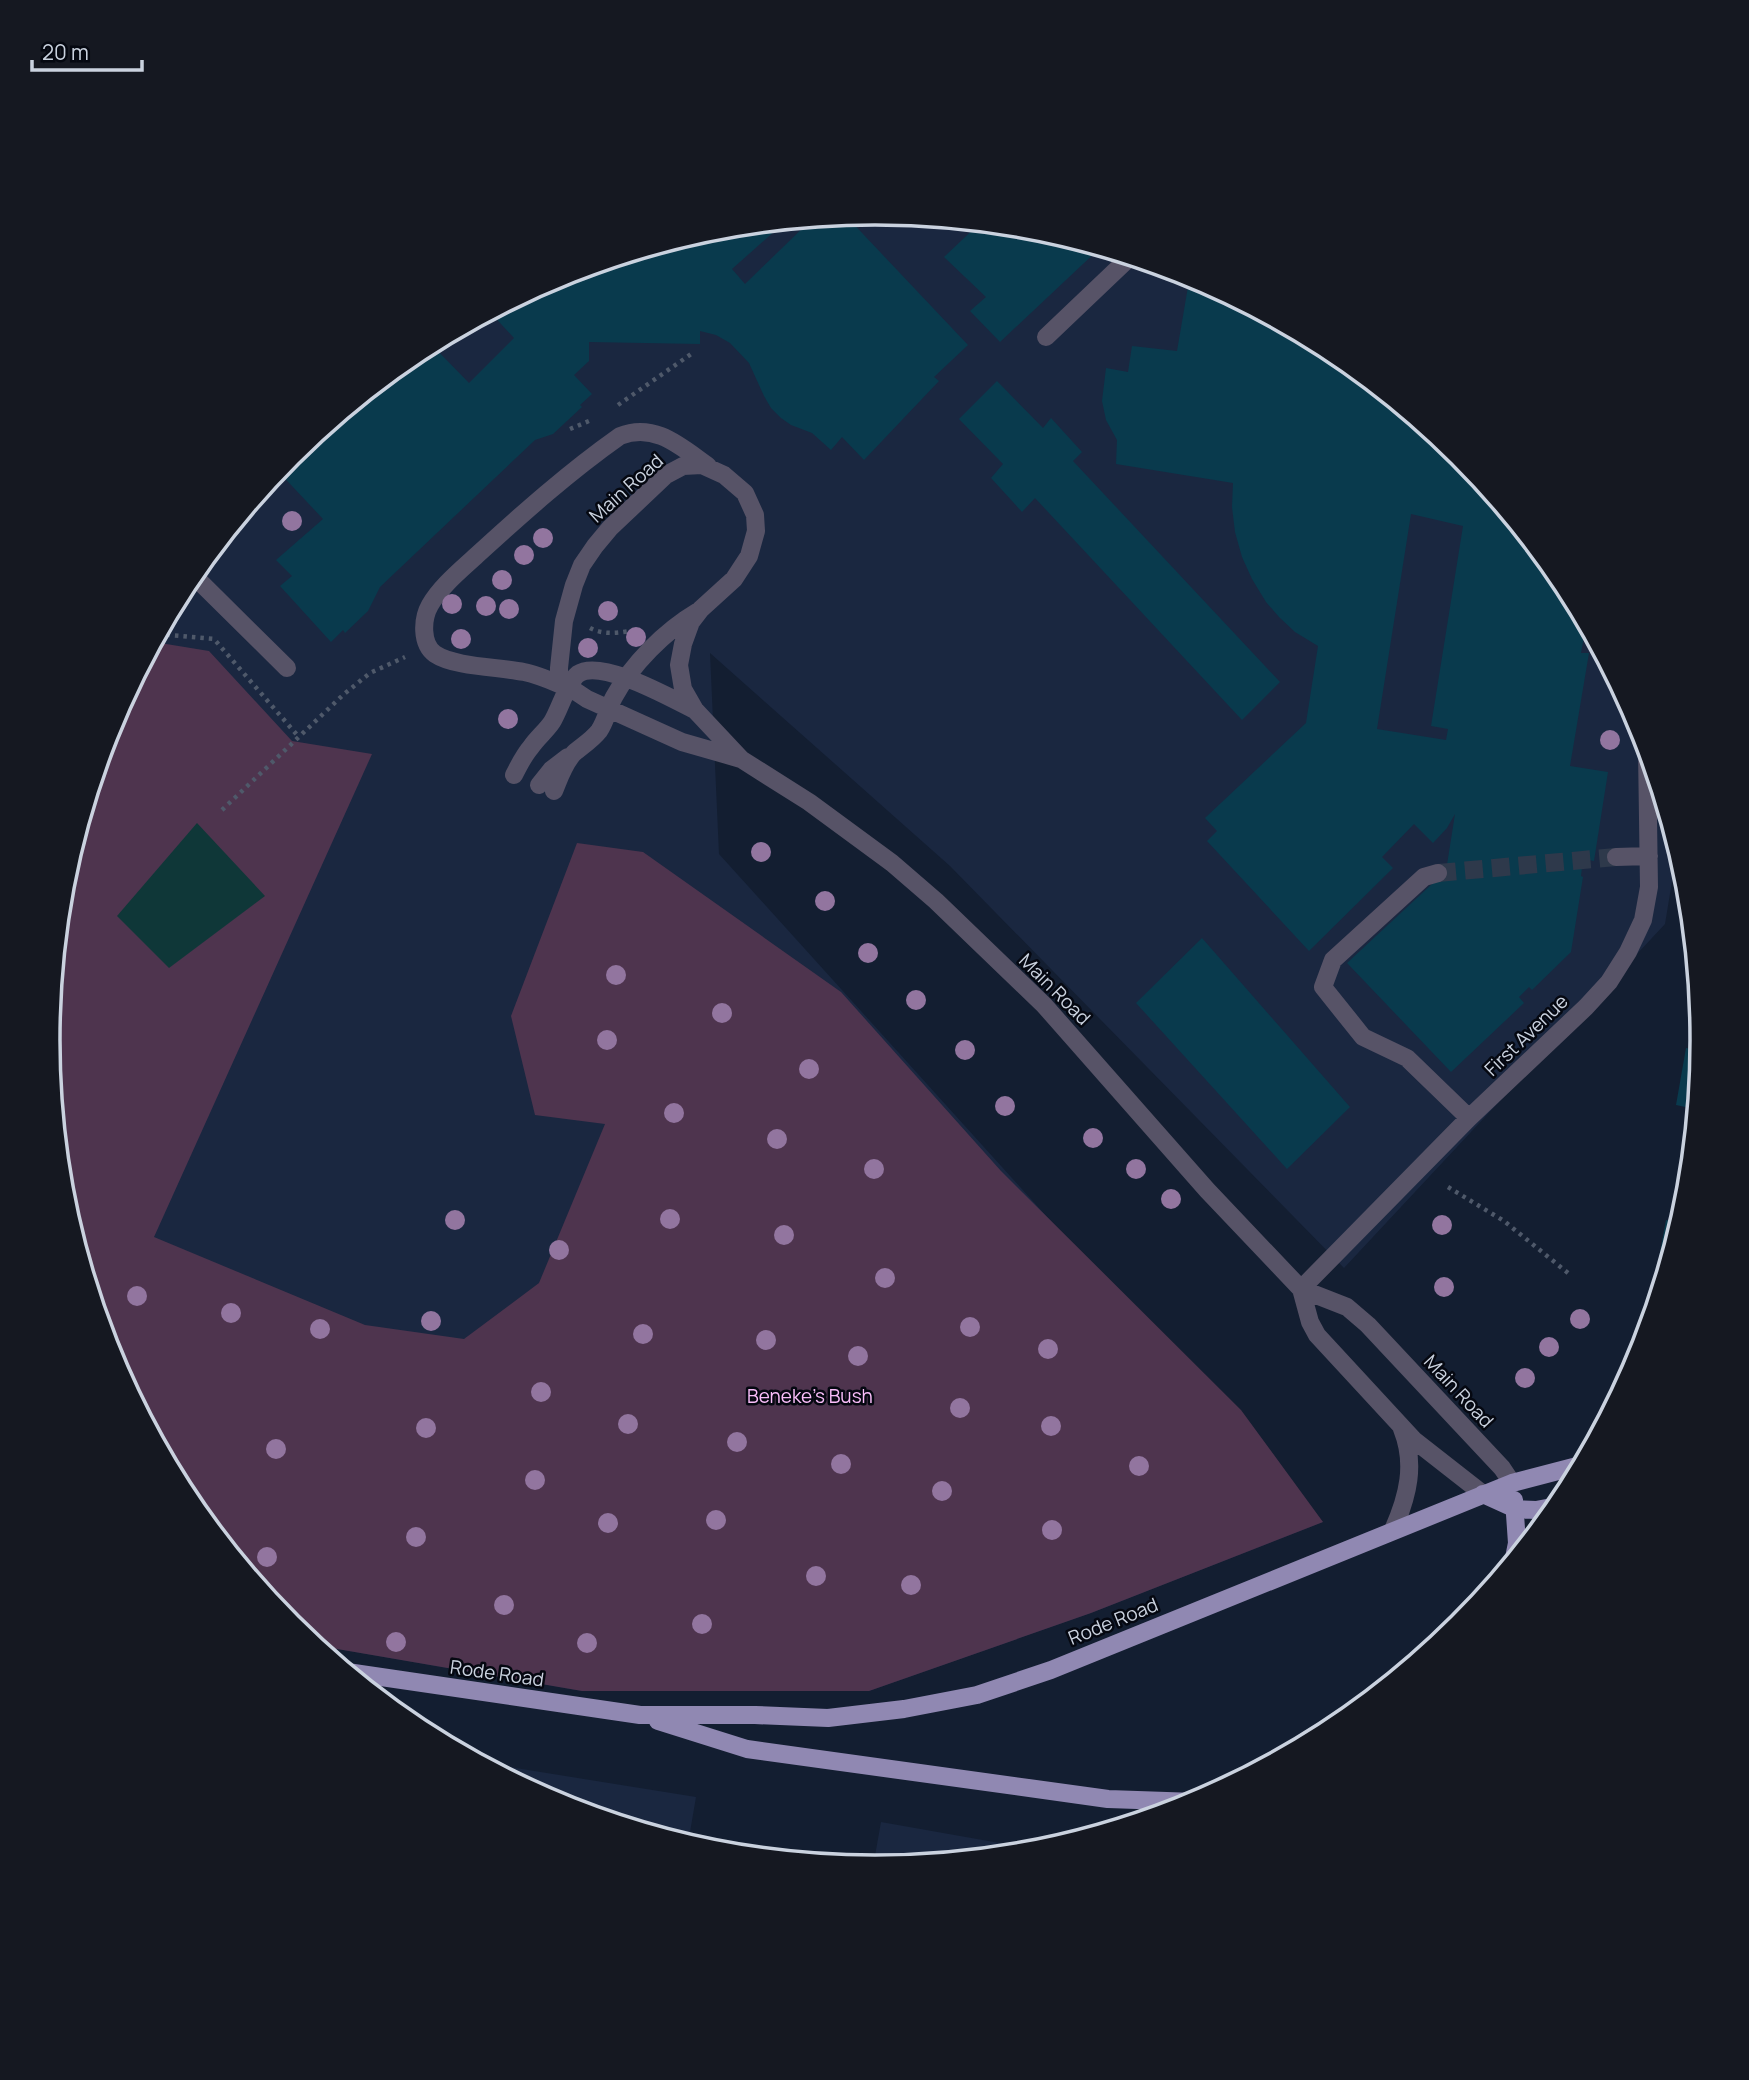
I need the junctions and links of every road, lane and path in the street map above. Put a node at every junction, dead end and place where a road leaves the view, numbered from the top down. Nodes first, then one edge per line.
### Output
1 (1123, 264) edge
2 (1046, 337) dead end
3 (694, 352) dead end
4 (616, 407) dead end
5 (593, 419) dead end
6 (570, 429) dead end
7 (713, 469) junction
8 (200, 582) edge
9 (701, 609) junction
10 (564, 621) junction
11 (640, 626) dead end
12 (167, 636) edge
13 (428, 645) junction
14 (287, 668) dead end
15 (627, 678) junction
16 (569, 688) junction
17 (609, 708) junction
18 (695, 710) junction
19 (298, 736) junction
20 (741, 760) junction
21 (514, 775) dead end
22 (1648, 783) edge
23 (546, 788) dead end
24 (222, 810) dead end
25 (1649, 856) junction
26 (1616, 857) tunnel mouth
27 (1438, 873) tunnel mouth
28 (1469, 1118) junction
29 (1448, 1187) dead end
30 (1568, 1273) dead end
31 (1301, 1289) junction
32 (1402, 1428) junction
33 (1567, 1468) edge
34 (1512, 1483) junction
35 (1483, 1494) junction
36 (1516, 1509) junction
37 (1540, 1509) edge
38 (1392, 1530) junction
39 (1517, 1541) edge
40 (363, 1674) edge
41 (640, 1715) junction
42 (1165, 1801) edge

1 - 2 street
3 - 4 path
5 - 6 path
7 - 9 street, Main Road
7 - 10 street, Main Road
7 - 13 street
8 - 14 street
9 - 15 street
9 - 18 street, Main Road
10 - 11 path
10 - 16 street, Main Road
12 - 19 path
13 - 16 street
13 - 19 path
15 - 16 street
15 - 17 street
15 - 18 street
16 - 17 street, Main Road
16 - 21 street
17 - 20 street, Main Road
17 - 23 street
18 - 20 street, Main Road
19 - 24 path
20 - 31 street, Main Road
22 - 25 street, First Avenue
25 - 26 street
25 - 28 street, First Avenue
27 - 28 street
28 - 31 street, First Avenue
29 - 30 path
31 - 32 street, Main Road
31 - 34 street, Main Road
32 - 35 street, Main Road
32 - 38 street
33 - 34 main road, Rode Road
34 - 35 main road, Rode Road
34 - 36 main road
35 - 36 main road
35 - 38 main road, Rode Road
36 - 37 main road
36 - 39 main road
38 - 41 main road, Rode Road
40 - 41 main road, Rode Road
41 - 42 main road, Rode Road

